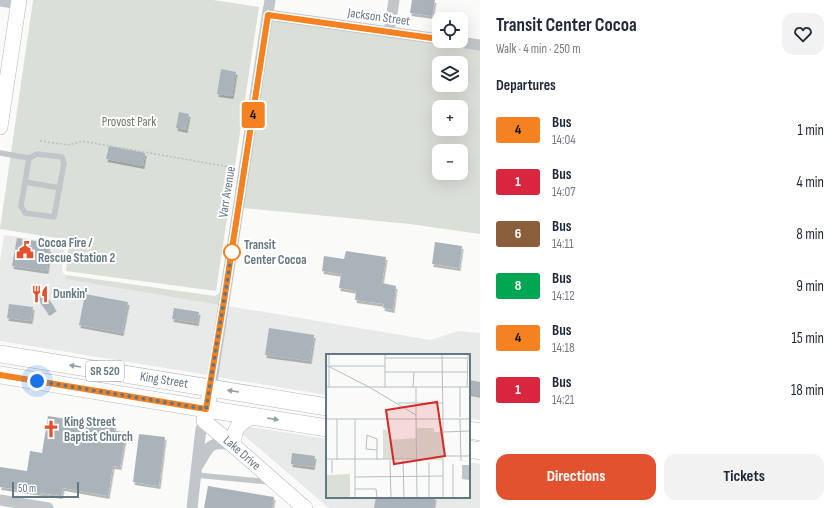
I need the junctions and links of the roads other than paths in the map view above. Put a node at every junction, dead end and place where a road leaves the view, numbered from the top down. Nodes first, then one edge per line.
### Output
1 (270, 0) edge
2 (394, 0) edge
3 (0, 1) edge
4 (19, 2) edge
5 (268, 15) junction
6 (389, 32) junction
7 (432, 38) edge
8 (468, 43) edge
9 (480, 45) edge
10 (0, 127) edge
11 (0, 153) edge
12 (29, 158) junction
13 (25, 182) junction
14 (60, 188) junction
15 (0, 354) edge
16 (0, 375) edge
17 (211, 388) junction
18 (326, 407) edge
19 (205, 415) junction
20 (252, 416) junction
21 (326, 428) edge
22 (470, 430) edge
23 (480, 432) edge
24 (234, 446) junction
25 (470, 449) edge
26 (480, 451) edge
27 (196, 472) junction
28 (274, 482) junction
29 (0, 500) edge
30 (48, 508) edge
31 (192, 508) edge
32 (305, 508) edge

1 - 5 street, Varr Avenue
2 - 6 street
3 - 4 street
4 - 10 street
5 - 6 street, Jackson Street
5 - 17 street, Varr Avenue
6 - 7 street, Jackson Street
8 - 9 street
11 - 12 lane
12 - 13 lane
12 - 14 lane
13 - 14 lane
13 - 14 lane
17 -> 15 main road, King Street / SR 520
16 - 19 main road, King Street / SR 520
18 -> 17 main road, King Street / SR 520
17 - 19 street
19 - 20 main road, King Street / SR 520
19 - 24 street, Lake Drive
19 - 27 street
20 -> 21 main road, King Street / SR 520
20 - 24 street
22 - 23 main road
24 - 27 street
24 - 28 street, Lake Drive
25 - 26 main road
27 - 28 lane
27 - 31 street
28 - 32 street, Lake Drive
29 - 30 street

